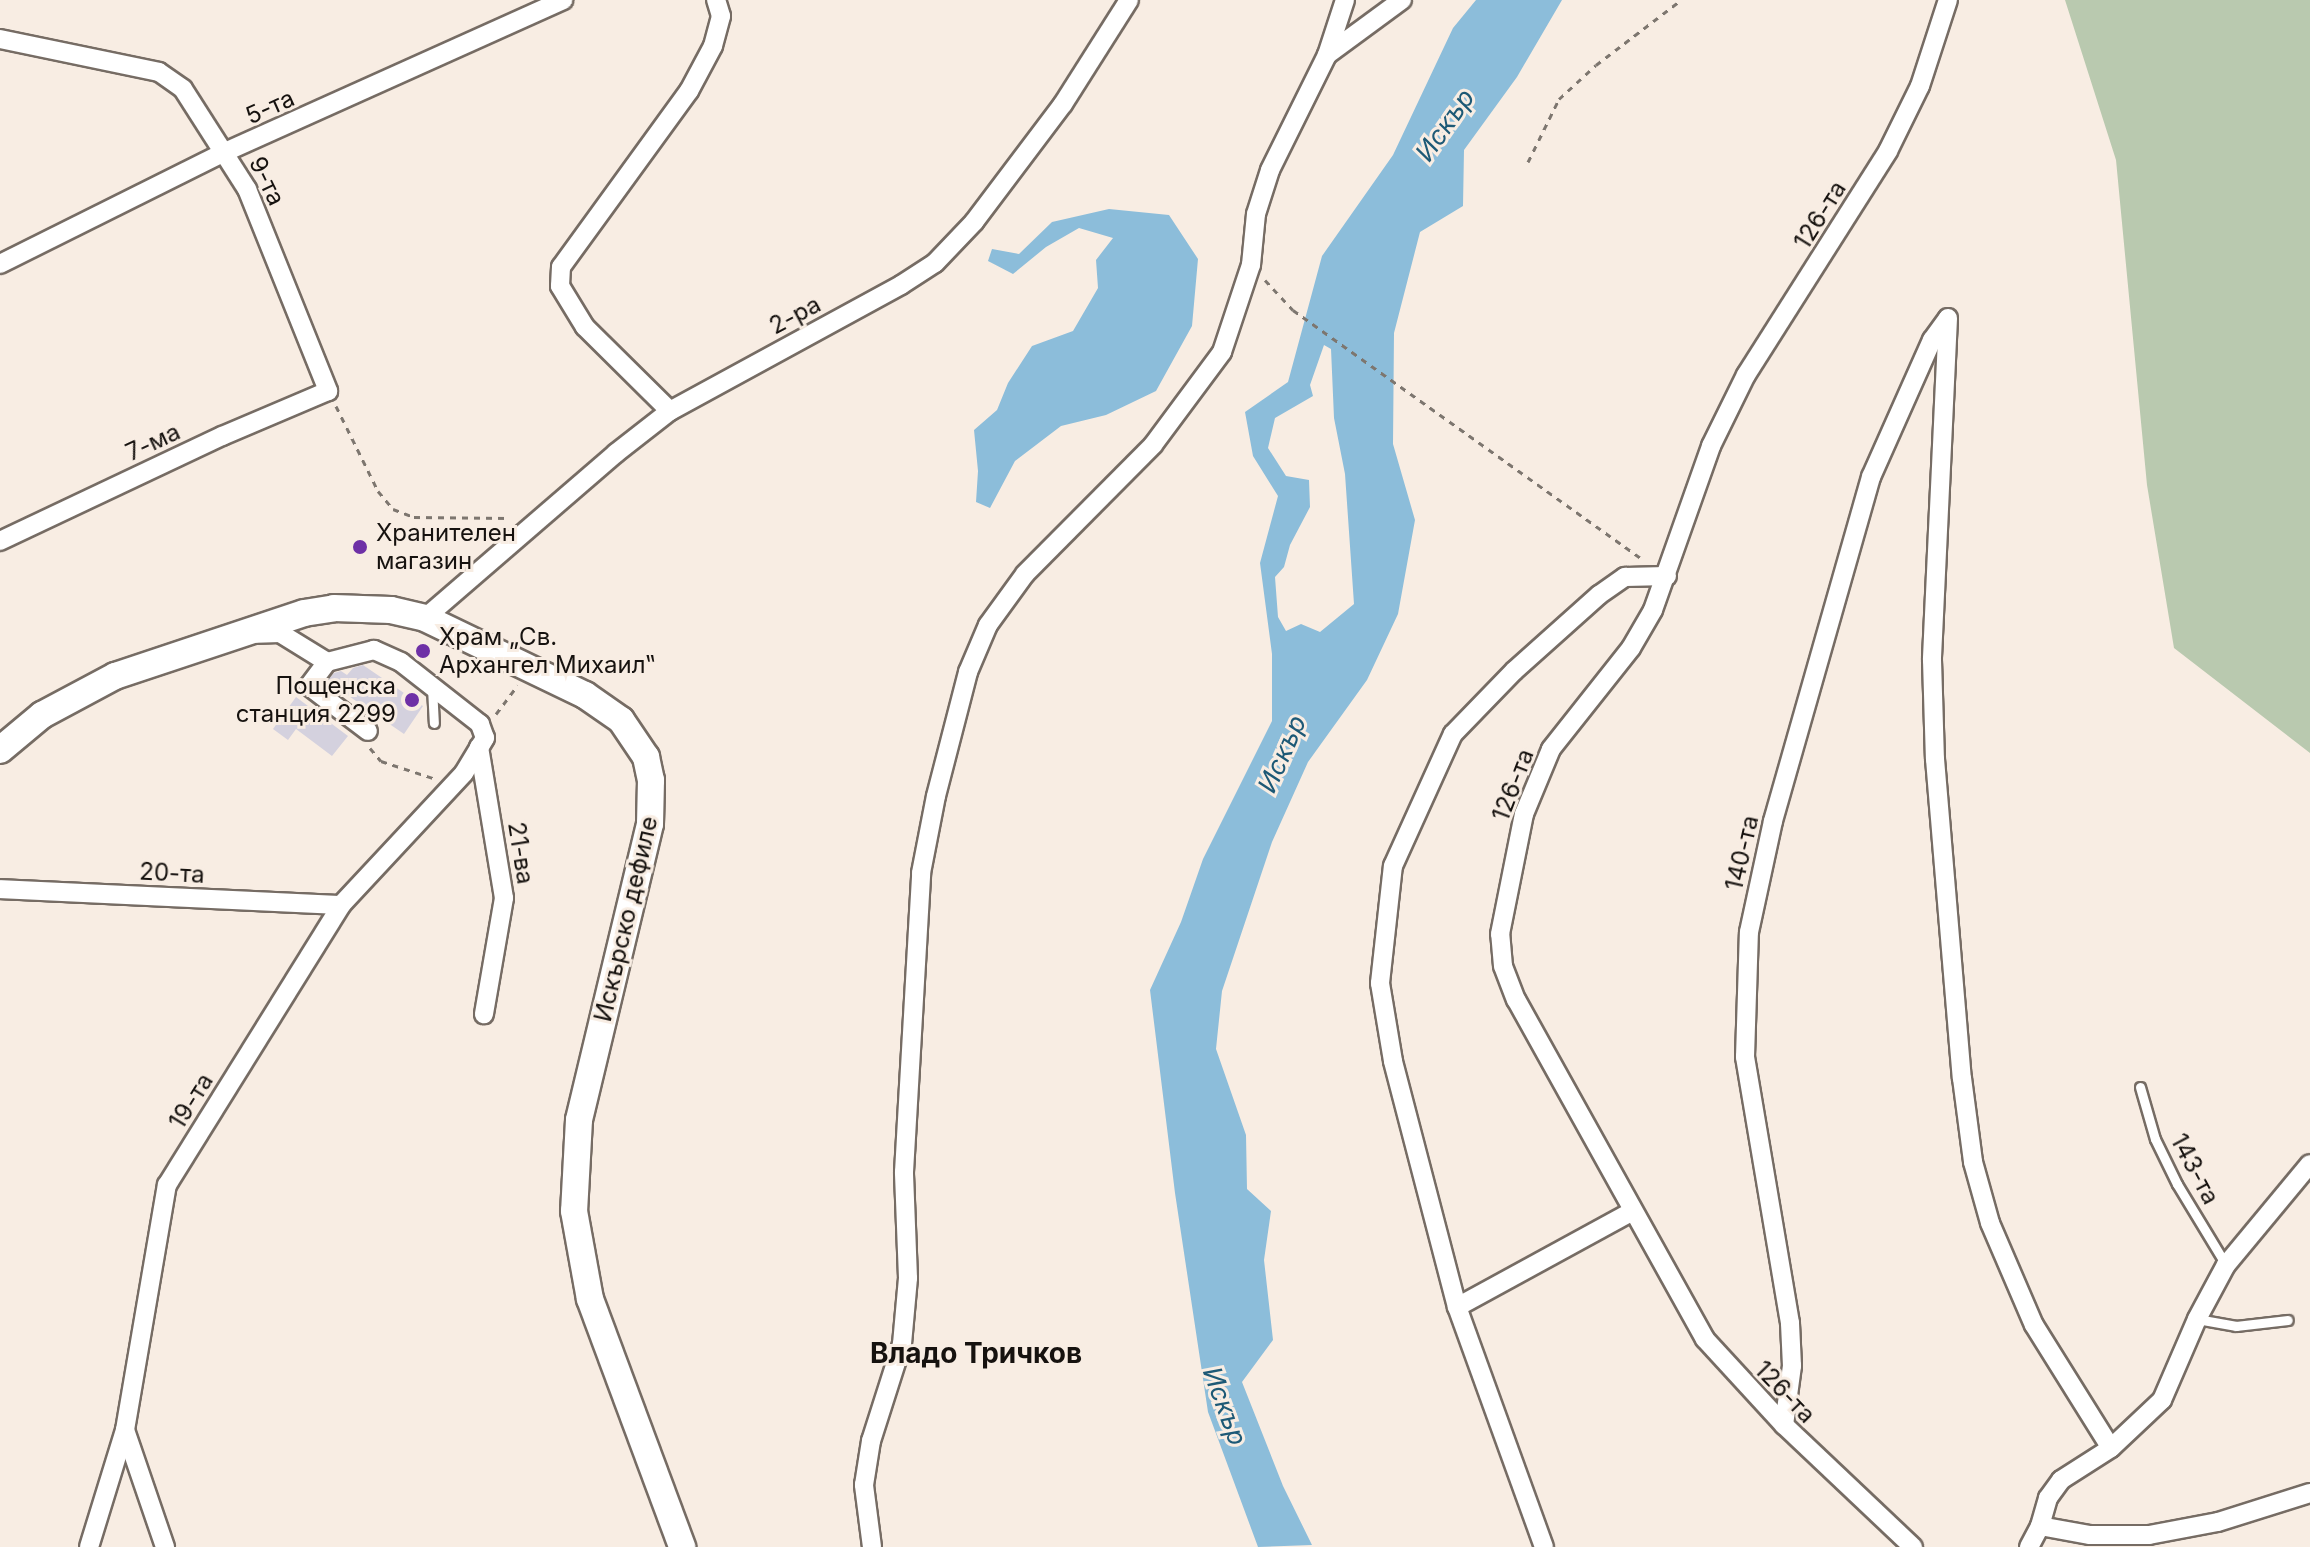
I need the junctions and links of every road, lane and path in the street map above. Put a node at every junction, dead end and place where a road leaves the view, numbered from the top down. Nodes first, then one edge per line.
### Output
1 (563, 0) edge
2 (716, 0) edge
3 (1129, 0) edge
4 (1345, 0) edge
5 (1402, 0) edge
6 (1681, 0) edge
7 (1947, 2) edge
8 (0, 39) edge
9 (1327, 55) junction
10 (225, 152) junction
11 (1528, 162) dead end
12 (0, 264) edge
13 (1251, 265) junction
14 (328, 391) junction
15 (670, 411) junction
16 (541, 519) junction
17 (0, 541) edge
18 (1667, 576) junction
19 (425, 618) junction
20 (232, 636) junction
21 (327, 662) junction
22 (531, 668) junction
23 (432, 687) junction
24 (434, 723) dead end
25 (368, 731) joint
26 (481, 739) junction
27 (0, 750) edge
28 (445, 793) junction
29 (0, 889) edge
30 (341, 905) junction
31 (484, 1014) dead end
32 (2140, 1087) dead end
33 (2310, 1164) edge
34 (1633, 1211) junction
35 (2226, 1265) junction
36 (1457, 1307) junction
37 (2197, 1319) junction
38 (2288, 1320) dead end
39 (1784, 1425) junction
40 (125, 1430) junction
41 (2111, 1448) junction
42 (2310, 1493) edge
43 (2040, 1526) junction
44 (89, 1547) edge
45 (165, 1547) edge
46 (682, 1547) edge
47 (872, 1547) edge
48 (1544, 1547) edge
49 (1913, 1547) edge
50 (2029, 1547) edge

1 - 10 street, 5-та
2 - 15 street
3 - 15 street, 2-ра
4 - 9 street
5 - 9 street
6 - 11 path
7 - 18 street, 126-та
8 - 10 street, 9-та
9 - 13 street
10 - 12 street, 5-та
10 - 14 street, 9-та
13 - 18 path
13 - 47 street
14 - 16 path
14 - 17 street, 7-ма
15 - 16 street, 2-ра
16 - 19 street, 2-ра
18 - 34 street, 126-та
18 - 36 street
19 - 20 main road, Искърско дефиле
19 - 22 main road, Искърско дефиле
20 - 21 street
20 - 27 main road, Искърско дефиле
21 - 23 street
21 - 25 street
22 - 26 path
22 - 46 main road, Искърско дефиле
23 - 24 lane
23 - 26 street
25 - 28 path
26 - 28 street, 19-та
26 - 31 street, 21-ва
28 - 30 street, 19-та
29 - 30 street, 20-та
30 - 40 street, 19-та
32 - 35 lane, 143-та
33 - 35 street
34 - 36 street
34 - 39 street, 126-та
35 - 37 street
36 - 48 street
37 - 38 lane
37 - 41 street
39 - 41 street, 140-та
39 - 49 street, 126-та
40 - 44 street, 19-та
40 - 45 street
41 - 43 street
42 - 43 street
43 - 50 street

